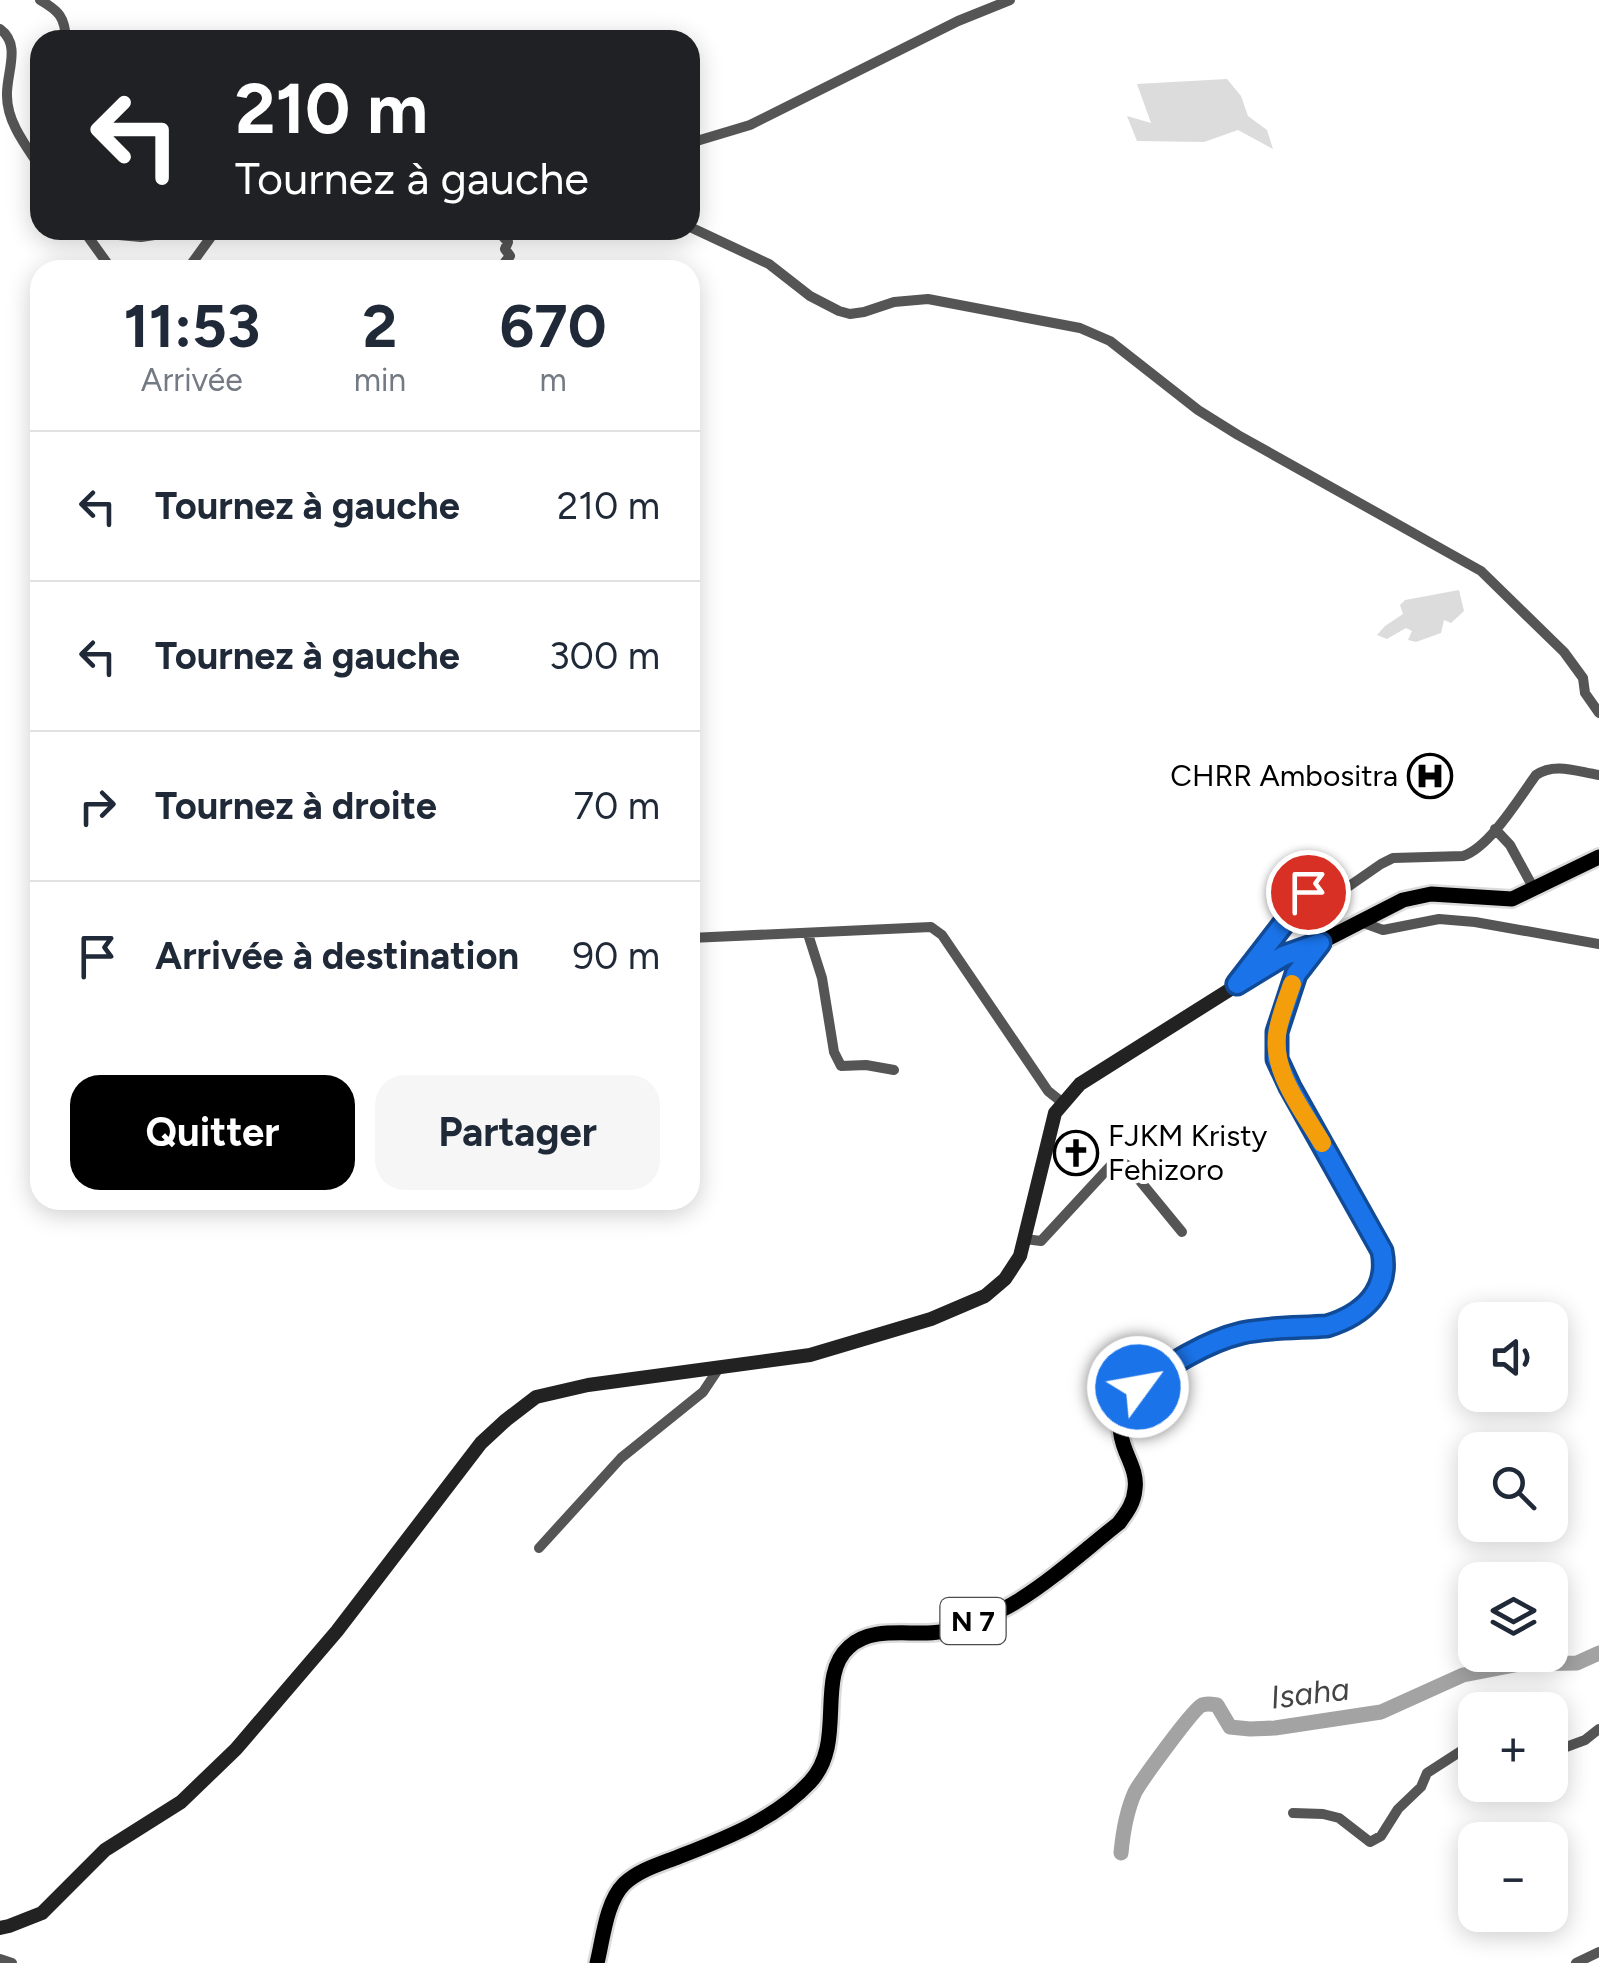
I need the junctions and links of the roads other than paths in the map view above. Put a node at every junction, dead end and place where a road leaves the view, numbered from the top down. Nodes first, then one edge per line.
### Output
1 (40, 0) edge
2 (1010, 0) edge
3 (0, 28) edge
4 (66, 30) edge
5 (700, 140) edge
6 (30, 151) edge
7 (700, 231) edge
8 (506, 240) edge
9 (506, 260) edge
10 (1599, 713) edge
11 (1599, 776) edge
12 (1495, 829) junction
13 (1599, 857) edge
14 (1534, 889) junction
15 (1342, 891) dead end
16 (1308, 892) dead end
17 (1361, 922) junction
18 (808, 934) junction
19 (700, 938) edge
20 (1320, 943) junction
21 (1599, 944) edge
22 (1237, 984) junction
23 (894, 1070) dead end
24 (1063, 1103) junction
25 (1182, 1232) dead end
26 (1025, 1238) junction
27 (719, 1368) junction
28 (539, 1548) dead end
29 (1599, 1729) edge
30 (1568, 1746) edge
31 (1458, 1753) edge
32 (1293, 1813) dead end
33 (0, 1928) edge
34 (1599, 1952) edge
35 (0, 1958) edge
36 (12, 1963) edge
37 (597, 1963) edge
38 (1576, 1963) edge

1 - 4 street
2 - 5 street
3 - 6 street
7 - 10 street
8 - 9 street
11 - 12 street
12 - 14 street
12 - 15 street
13 - 14 main road, N 7
14 - 17 main road, N 7
16 - 22 street
17 - 20 main road, N 7
17 - 21 street
18 - 19 street
18 - 23 street
18 - 24 street
20 - 22 street
20 - 37 main road, N 7
22 - 24 street
24 - 26 street
25 - 26 street
26 - 27 street
27 - 28 street
27 - 33 street
29 - 30 street
31 - 32 street
34 - 38 street
35 - 36 street

